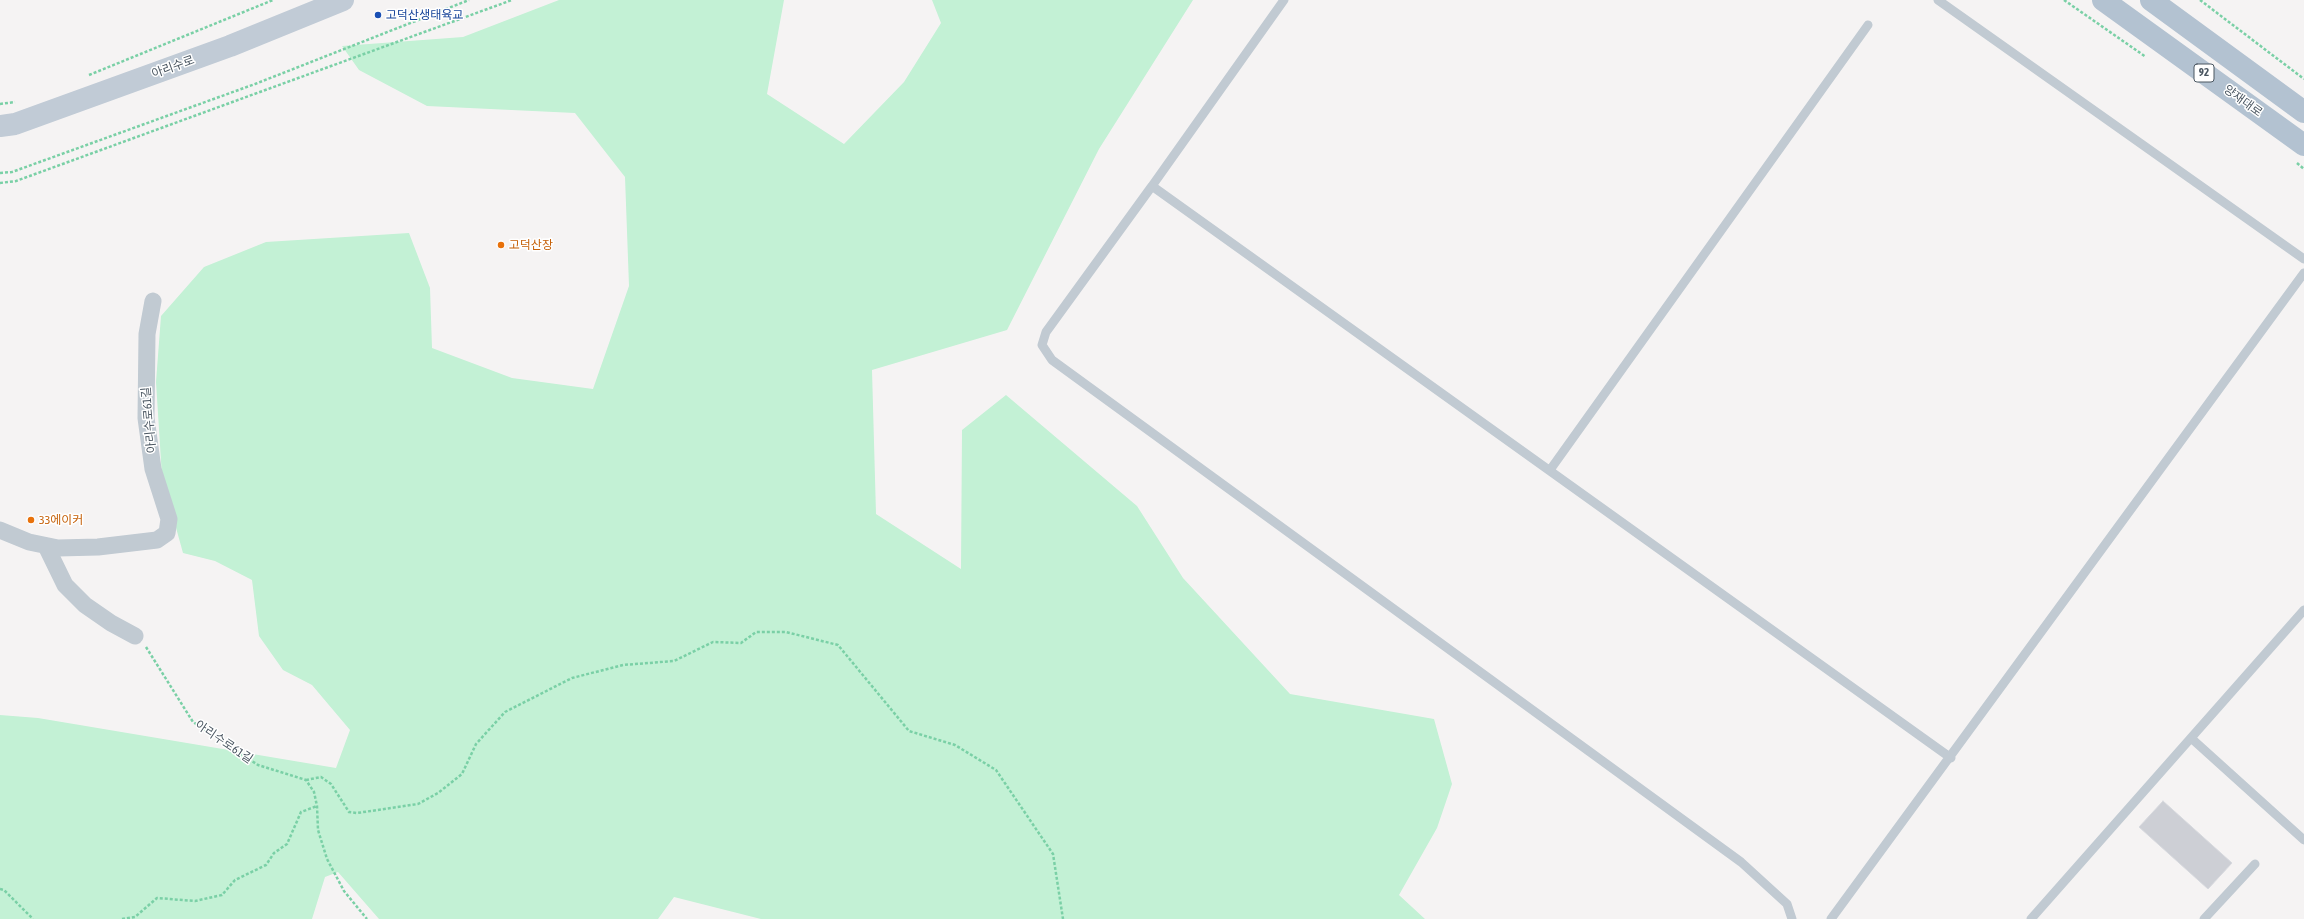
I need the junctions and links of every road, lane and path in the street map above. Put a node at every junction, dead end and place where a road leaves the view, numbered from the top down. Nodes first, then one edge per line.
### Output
1 (273, 0) edge
2 (343, 0) edge
3 (469, 0) edge
4 (512, 0) edge
5 (1284, 0) edge
6 (1938, 0) edge
7 (2103, 0) edge
8 (2151, 0) edge
9 (2200, 0) edge
10 (1868, 25) dead end
11 (84, 77) dead end
12 (2304, 79) edge
13 (20, 101) dead end
14 (0, 104) edge
15 (2304, 112) edge
16 (0, 126) edge
17 (2304, 145) edge
18 (0, 173) edge
19 (0, 183) edge
20 (1152, 186) junction
21 (2304, 259) edge
22 (2304, 273) edge
23 (152, 301) dead end
24 (1550, 470) junction
25 (0, 530) edge
26 (46, 546) junction
27 (2304, 610) edge
28 (135, 636) joint
29 (2191, 738) junction
30 (1951, 758) junction
31 (306, 780) junction
32 (317, 806) junction
33 (2304, 840) edge
34 (2254, 864) dead end
35 (0, 889) edge
36 (33, 919) edge
37 (122, 919) edge
38 (367, 919) edge
39 (1063, 919) edge
40 (1792, 919) edge
41 (1831, 919) edge
42 (2031, 919) edge
43 (2204, 919) edge

1 - 11 path
2 - 16 main road, 아리수로
3 - 18 path
4 - 19 path
5 - 20 lane
6 - 21 lane
7 - 17 main road, 양재대로 / 92
8 - 15 main road, 92
9 - 12 path
10 - 24 lane
13 - 14 path
20 - 24 lane
20 - 40 lane
22 - 30 lane
23 - 26 street, 아리수로61길
24 - 30 lane
25 - 26 street, 아리수로61길
26 - 28 street
27 - 29 lane
28 - 31 path, 아리수로61길
29 - 33 lane
29 - 42 lane
30 - 41 lane
31 - 32 path
31 - 39 path, 아리수로61길
32 - 37 path
32 - 38 path
34 - 43 lane
35 - 36 path

